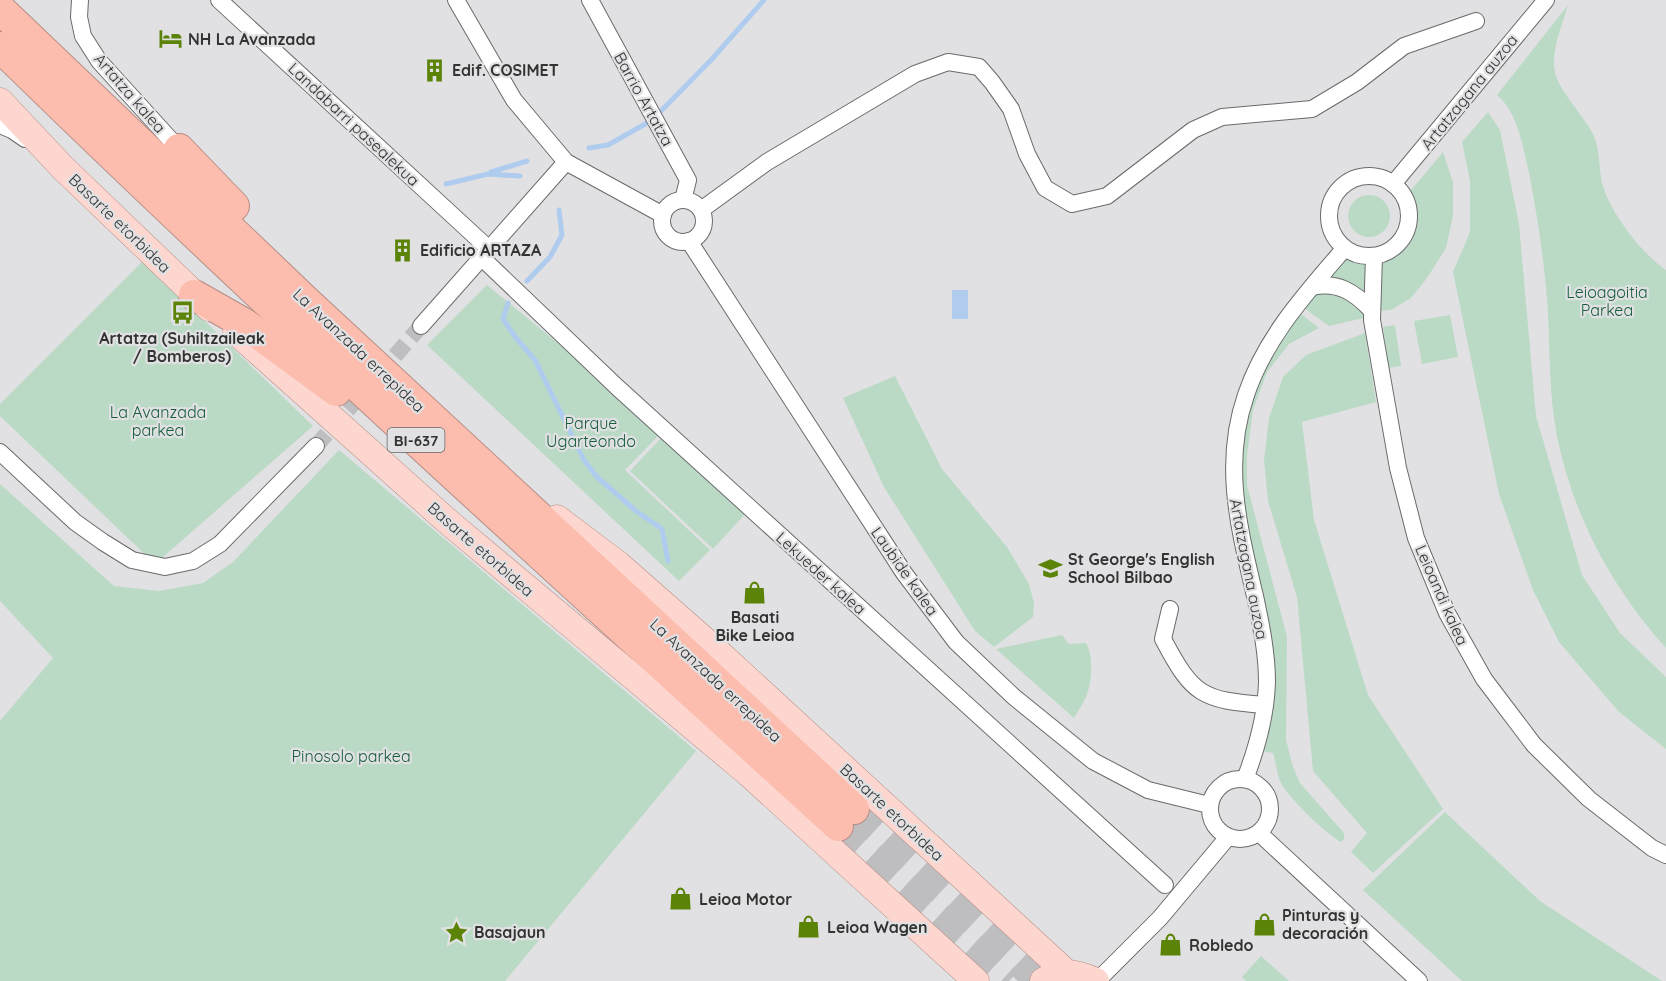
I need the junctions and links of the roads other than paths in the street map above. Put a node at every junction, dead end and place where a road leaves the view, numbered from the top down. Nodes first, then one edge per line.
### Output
1 (80, 0) edge
2 (219, 0) edge
3 (456, 0) edge
4 (590, 0) edge
5 (1546, 0) edge
6 (0, 9) edge
7 (1476, 21) dead end
8 (0, 47) edge
9 (0, 101) edge
10 (0, 126) edge
11 (179, 149) joint
12 (566, 162) junction
13 (63, 168) junction
14 (1393, 184) junction
15 (683, 200) junction
16 (701, 210) junction
17 (663, 215) junction
18 (689, 241) junction
19 (1344, 249) junction
20 (485, 253) junction
21 (1374, 256) junction
22 (1312, 288) junction
23 (194, 295) junction
24 (1372, 311) junction
25 (421, 326) tunnel mouth
26 (402, 390) junction
27 (316, 446) tunnel mouth
28 (465, 448) junction
29 (0, 452) edge
30 (495, 513) junction
31 (1170, 609) dead end
32 (1265, 705) junction
33 (1245, 779) junction
34 (1209, 805) junction
35 (1259, 833) junction
36 (1228, 837) junction
37 (1666, 855) edge
38 (1165, 885) dead end
39 (1067, 973) junction
40 (976, 981) edge
41 (1043, 981) edge
42 (1097, 981) edge
43 (1419, 981) edge

1 - 11 street, Artatza kalea
2 - 20 street, Landabarri pasealekua
3 - 12 street
4 - 15 street, Barrio Artatza
5 - 14 street, Artatzagana auzoa
6 - 26 highway, La Avanzada errepidea / BI-637
7 - 16 street
8 - 30 highway, La Avanzada errepidea / BI-637
9 - 13 main road, Basarte etorbidea
10 - 13 street
11 - 26 highway
12 - 17 street
12 - 20 street
13 - 23 main road, Basarte etorbidea
14 - 19 street
14 - 21 street
15 - 16 street
15 - 17 street
16 - 18 street
17 - 18 street
18 - 34 street, Laubide kalea
19 - 21 street
19 - 22 street, Artatzagana auzoa
20 - 25 street
20 - 38 street, Lekueder kalea
21 - 24 street, Leioandi kalea
22 - 24 street
22 - 32 street, Artatzagana auzoa
23 - 30 highway
23 - 40 main road, Basarte etorbidea
24 - 37 street, Leioandi kalea
26 - 28 highway, La Avanzada errepidea / BI-637
27 - 29 street
28 - 30 highway, La Avanzada errepidea / BI-637
28 - 39 main road, Basarte etorbidea
31 - 32 street
32 - 33 street, Artatzagana auzoa
33 - 34 street
33 - 35 street
34 - 36 street
35 - 36 street
35 - 43 street
36 - 42 street
39 - 41 main road
39 - 42 main road

